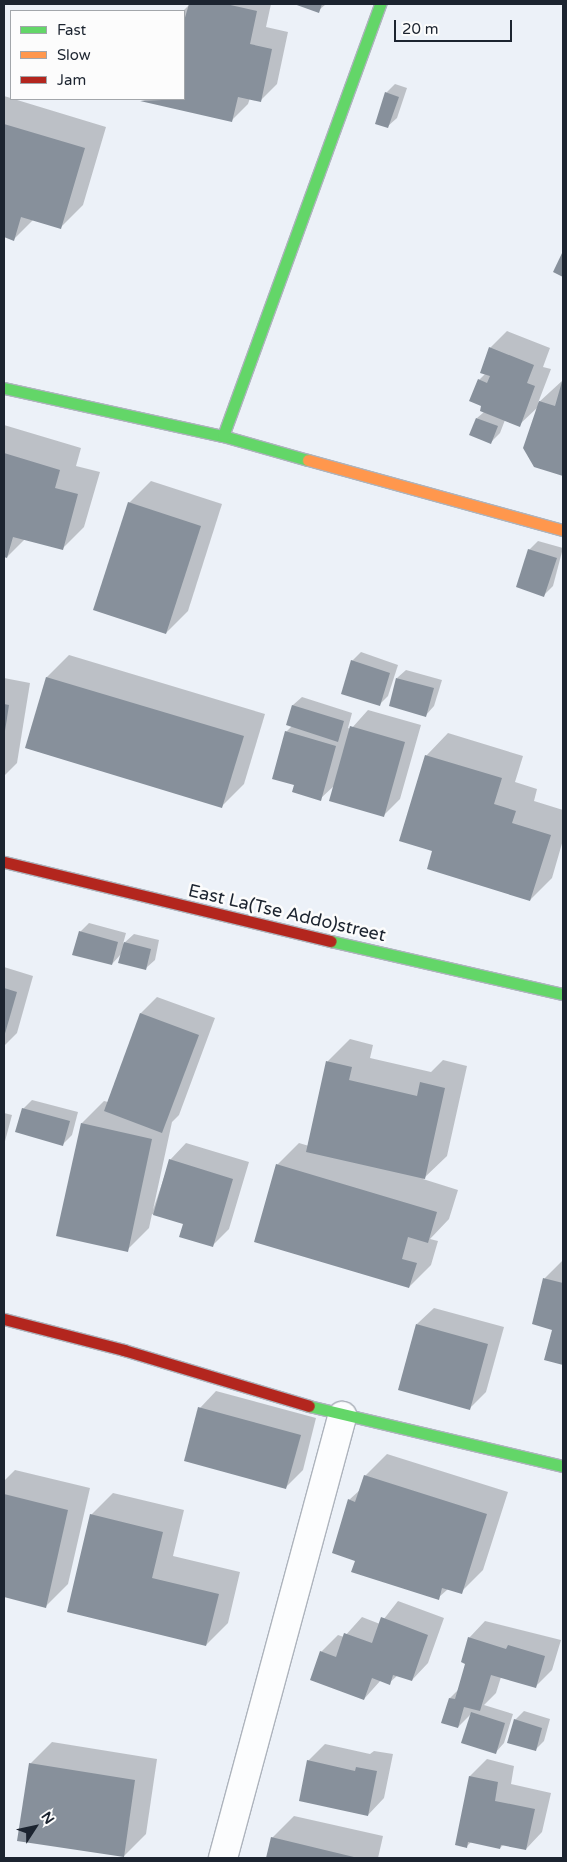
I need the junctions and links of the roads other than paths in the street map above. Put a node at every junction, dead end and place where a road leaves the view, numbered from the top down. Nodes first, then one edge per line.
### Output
1 (380, 4) edge
2 (4, 388) edge
3 (223, 436) junction
4 (563, 530) edge
5 (4, 862) edge
6 (563, 994) edge
7 (4, 1320) edge
8 (342, 1416) junction
9 (563, 1466) edge
10 (223, 1858) edge

1 - 3 street
2 - 3 street
3 - 4 street
5 - 6 street, East La(Tse Addo)street
7 - 8 street
8 - 9 street
8 - 10 street

